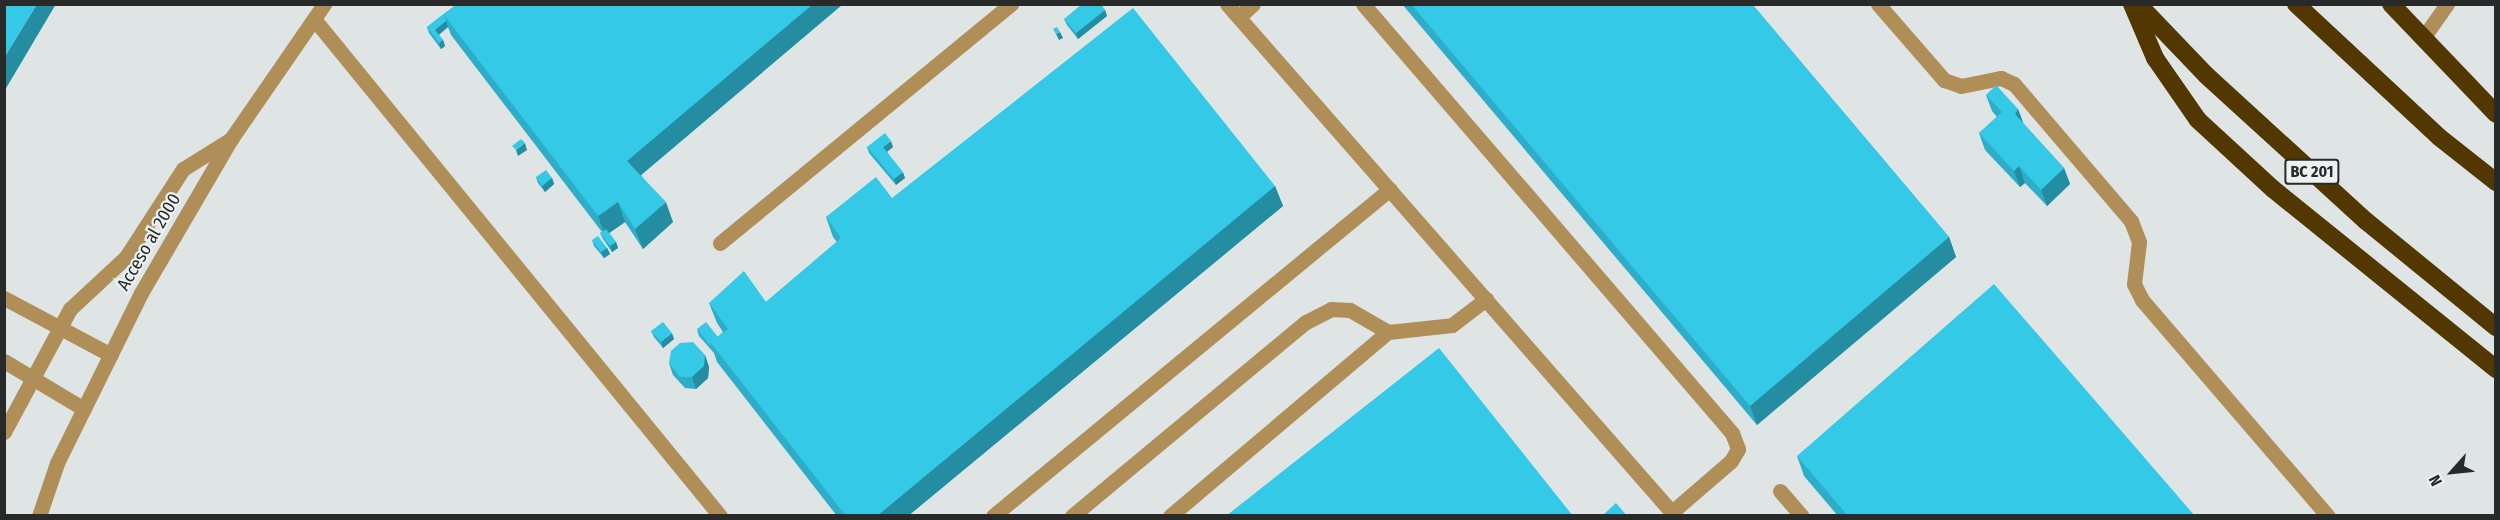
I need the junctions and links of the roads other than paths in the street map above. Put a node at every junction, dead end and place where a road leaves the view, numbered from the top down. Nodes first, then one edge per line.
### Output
1 (324, 4) edge
2 (1011, 4) edge
3 (1227, 4) edge
4 (1253, 4) edge
5 (1363, 4) edge
6 (1878, 4) edge
7 (2132, 4) edge
8 (2138, 4) edge
9 (2296, 4) edge
10 (2391, 4) edge
11 (2447, 4) edge
12 (1239, 17) junction
13 (314, 19) junction
14 (2423, 38) junction
15 (2496, 114) edge
16 (231, 139) junction
17 (2496, 182) edge
18 (1390, 189) junction
19 (720, 243) dead end
20 (4, 298) edge
21 (1486, 299) junction
22 (2496, 327) edge
23 (60, 328) junction
24 (1388, 332) junction
25 (111, 355) junction
26 (4, 361) edge
27 (2496, 369) edge
28 (34, 380) junction
29 (84, 409) junction
30 (4, 432) edge
31 (1780, 490) dead end
32 (1674, 514) edge
33 (39, 516) edge
34 (720, 516) edge
35 (993, 516) edge
36 (1072, 516) edge
37 (1170, 516) edge
38 (1802, 516) edge
39 (2328, 516) edge

1 - 13 street, Acceso al 2000
2 - 19 street
3 - 12 street
4 - 12 street
5 - 32 street
6 - 39 street
7 - 27 highway
8 - 22 highway, BC 201
9 - 17 highway
10 - 14 highway
11 - 14 street
12 - 18 street
13 - 16 street, Acceso al 2000
13 - 34 street
14 - 15 highway
16 - 23 street
16 - 25 street, Acceso al 2000
18 - 21 street
18 - 35 street
20 - 23 street
21 - 24 street
21 - 32 street
23 - 25 street
23 - 28 street
24 - 36 street
24 - 37 street
25 - 29 street, Acceso al 2000
26 - 28 street
28 - 29 street
28 - 30 street
29 - 33 street, Acceso al 2000
31 - 38 street

